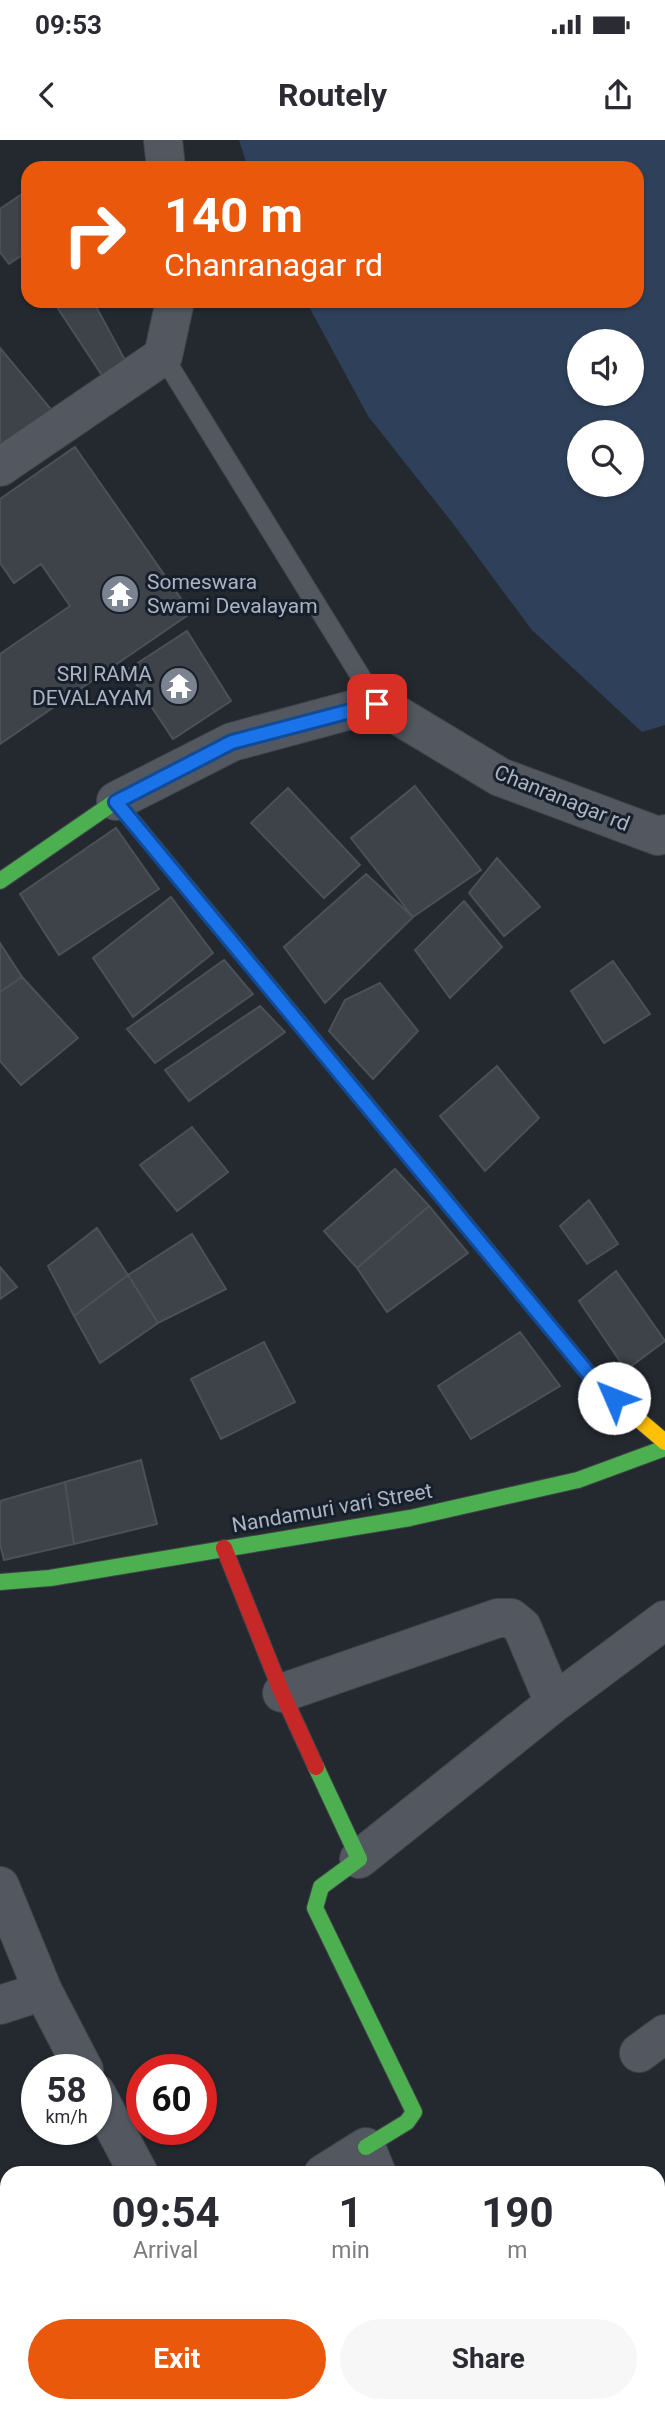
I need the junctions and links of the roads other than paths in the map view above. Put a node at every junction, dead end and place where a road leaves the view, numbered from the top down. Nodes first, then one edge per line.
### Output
1 (163, 140) edge
2 (165, 161) edge
3 (173, 308) edge
4 (163, 356) junction
5 (0, 467) edge
6 (377, 704) junction
7 (116, 802) junction
8 (665, 834) edge
9 (0, 881) edge
10 (665, 1442) edge
11 (665, 1448) edge
12 (223, 1548) junction
13 (0, 1582) edge
14 (665, 1620) edge
15 (282, 1693) junction
16 (554, 1703) junction
17 (359, 1859) junction
18 (0, 1886) edge
19 (43, 1991) junction
20 (0, 2005) edge
21 (76, 2054) edge
22 (112, 2123) edge
23 (371, 2160) edge
24 (135, 2166) edge
25 (350, 2166) edge

1 - 2 street
3 - 4 street
4 - 5 street
4 - 6 lane
6 - 7 street
6 - 8 street, Chanranagar rd
7 - 9 street
7 - 10 street
11 - 12 street, Nandamuri vari Street
12 - 13 street, Nandamuri vari Street
12 - 15 street
14 - 16 street
15 - 16 street
15 - 17 street
16 - 17 street
17 - 23 street
18 - 19 street
19 - 20 street
19 - 21 street
22 - 24 street
23 - 25 street

